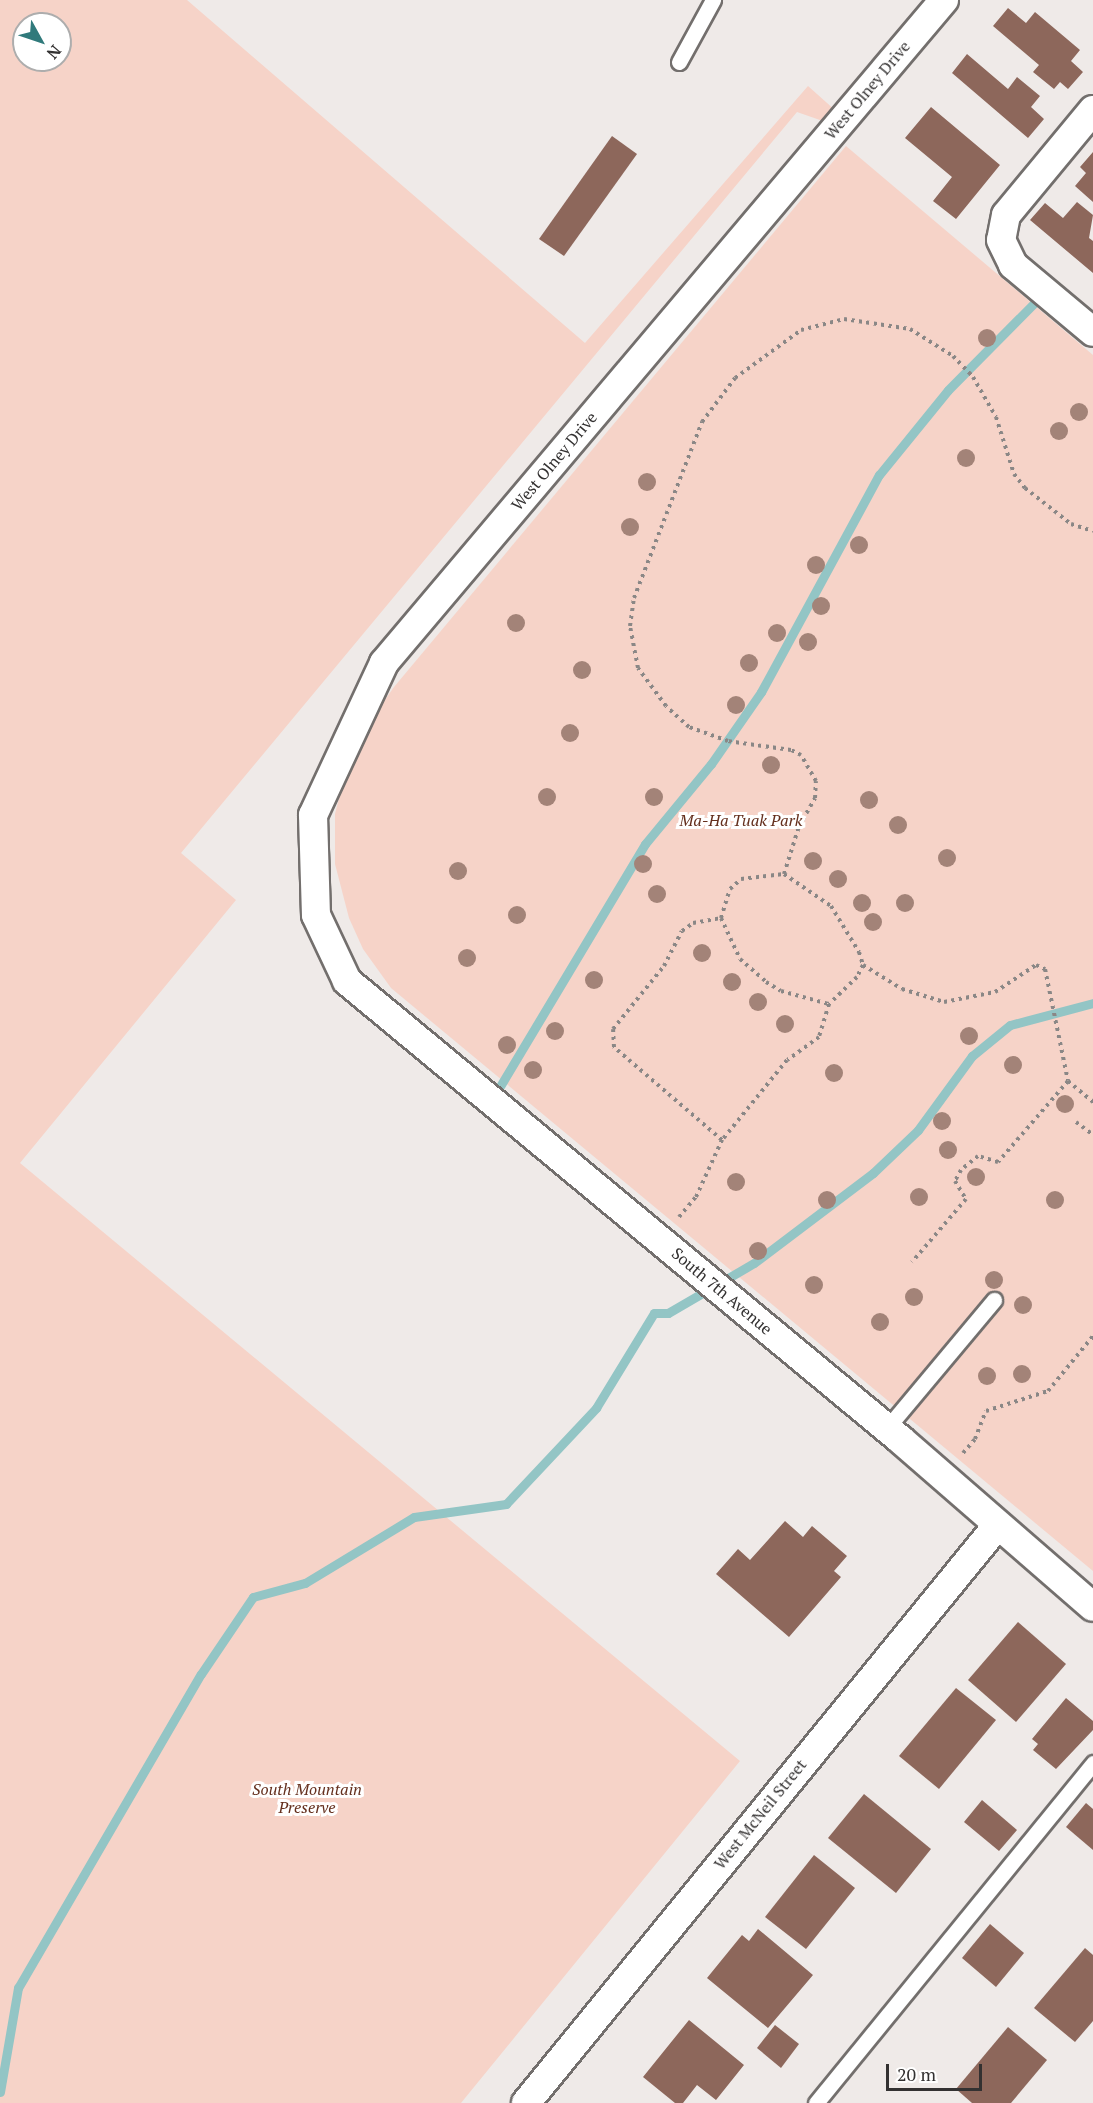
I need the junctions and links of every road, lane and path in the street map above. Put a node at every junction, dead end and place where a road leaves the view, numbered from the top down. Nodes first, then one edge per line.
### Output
1 (712, 0) edge
2 (944, 0) edge
3 (679, 62) dead end
4 (1093, 110) edge
5 (1093, 332) edge
6 (1093, 531) edge
7 (784, 874) junction
8 (720, 918) junction
9 (863, 965) junction
10 (347, 981) joint
11 (829, 1004) junction
12 (1068, 1081) junction
13 (1093, 1102) edge
14 (1076, 1122) dead end
15 (1093, 1135) edge
16 (722, 1140) junction
17 (678, 1218) dead end
18 (912, 1262) dead end
19 (994, 1300) dead end
20 (1093, 1336) edge
21 (887, 1428) junction
22 (963, 1453) dead end
23 (996, 1526) junction
24 (1093, 1607) edge
25 (1093, 1763) edge
26 (526, 2103) edge
27 (816, 2103) edge

1 - 3 lane
2 - 10 street, West Olney Drive
4 - 5 street
6 - 7 path
7 - 8 path
7 - 9 path
8 - 11 path
8 - 16 path
9 - 11 path
9 - 12 path
10 - 21 street, South 7th Avenue
11 - 16 path
12 - 13 path
12 - 18 path
14 - 15 path
16 - 17 path
19 - 21 lane
20 - 22 path
21 - 23 street, South 7th Avenue
23 - 24 street, South 7th Avenue
23 - 26 street, West McNeil Street
25 - 27 lane

